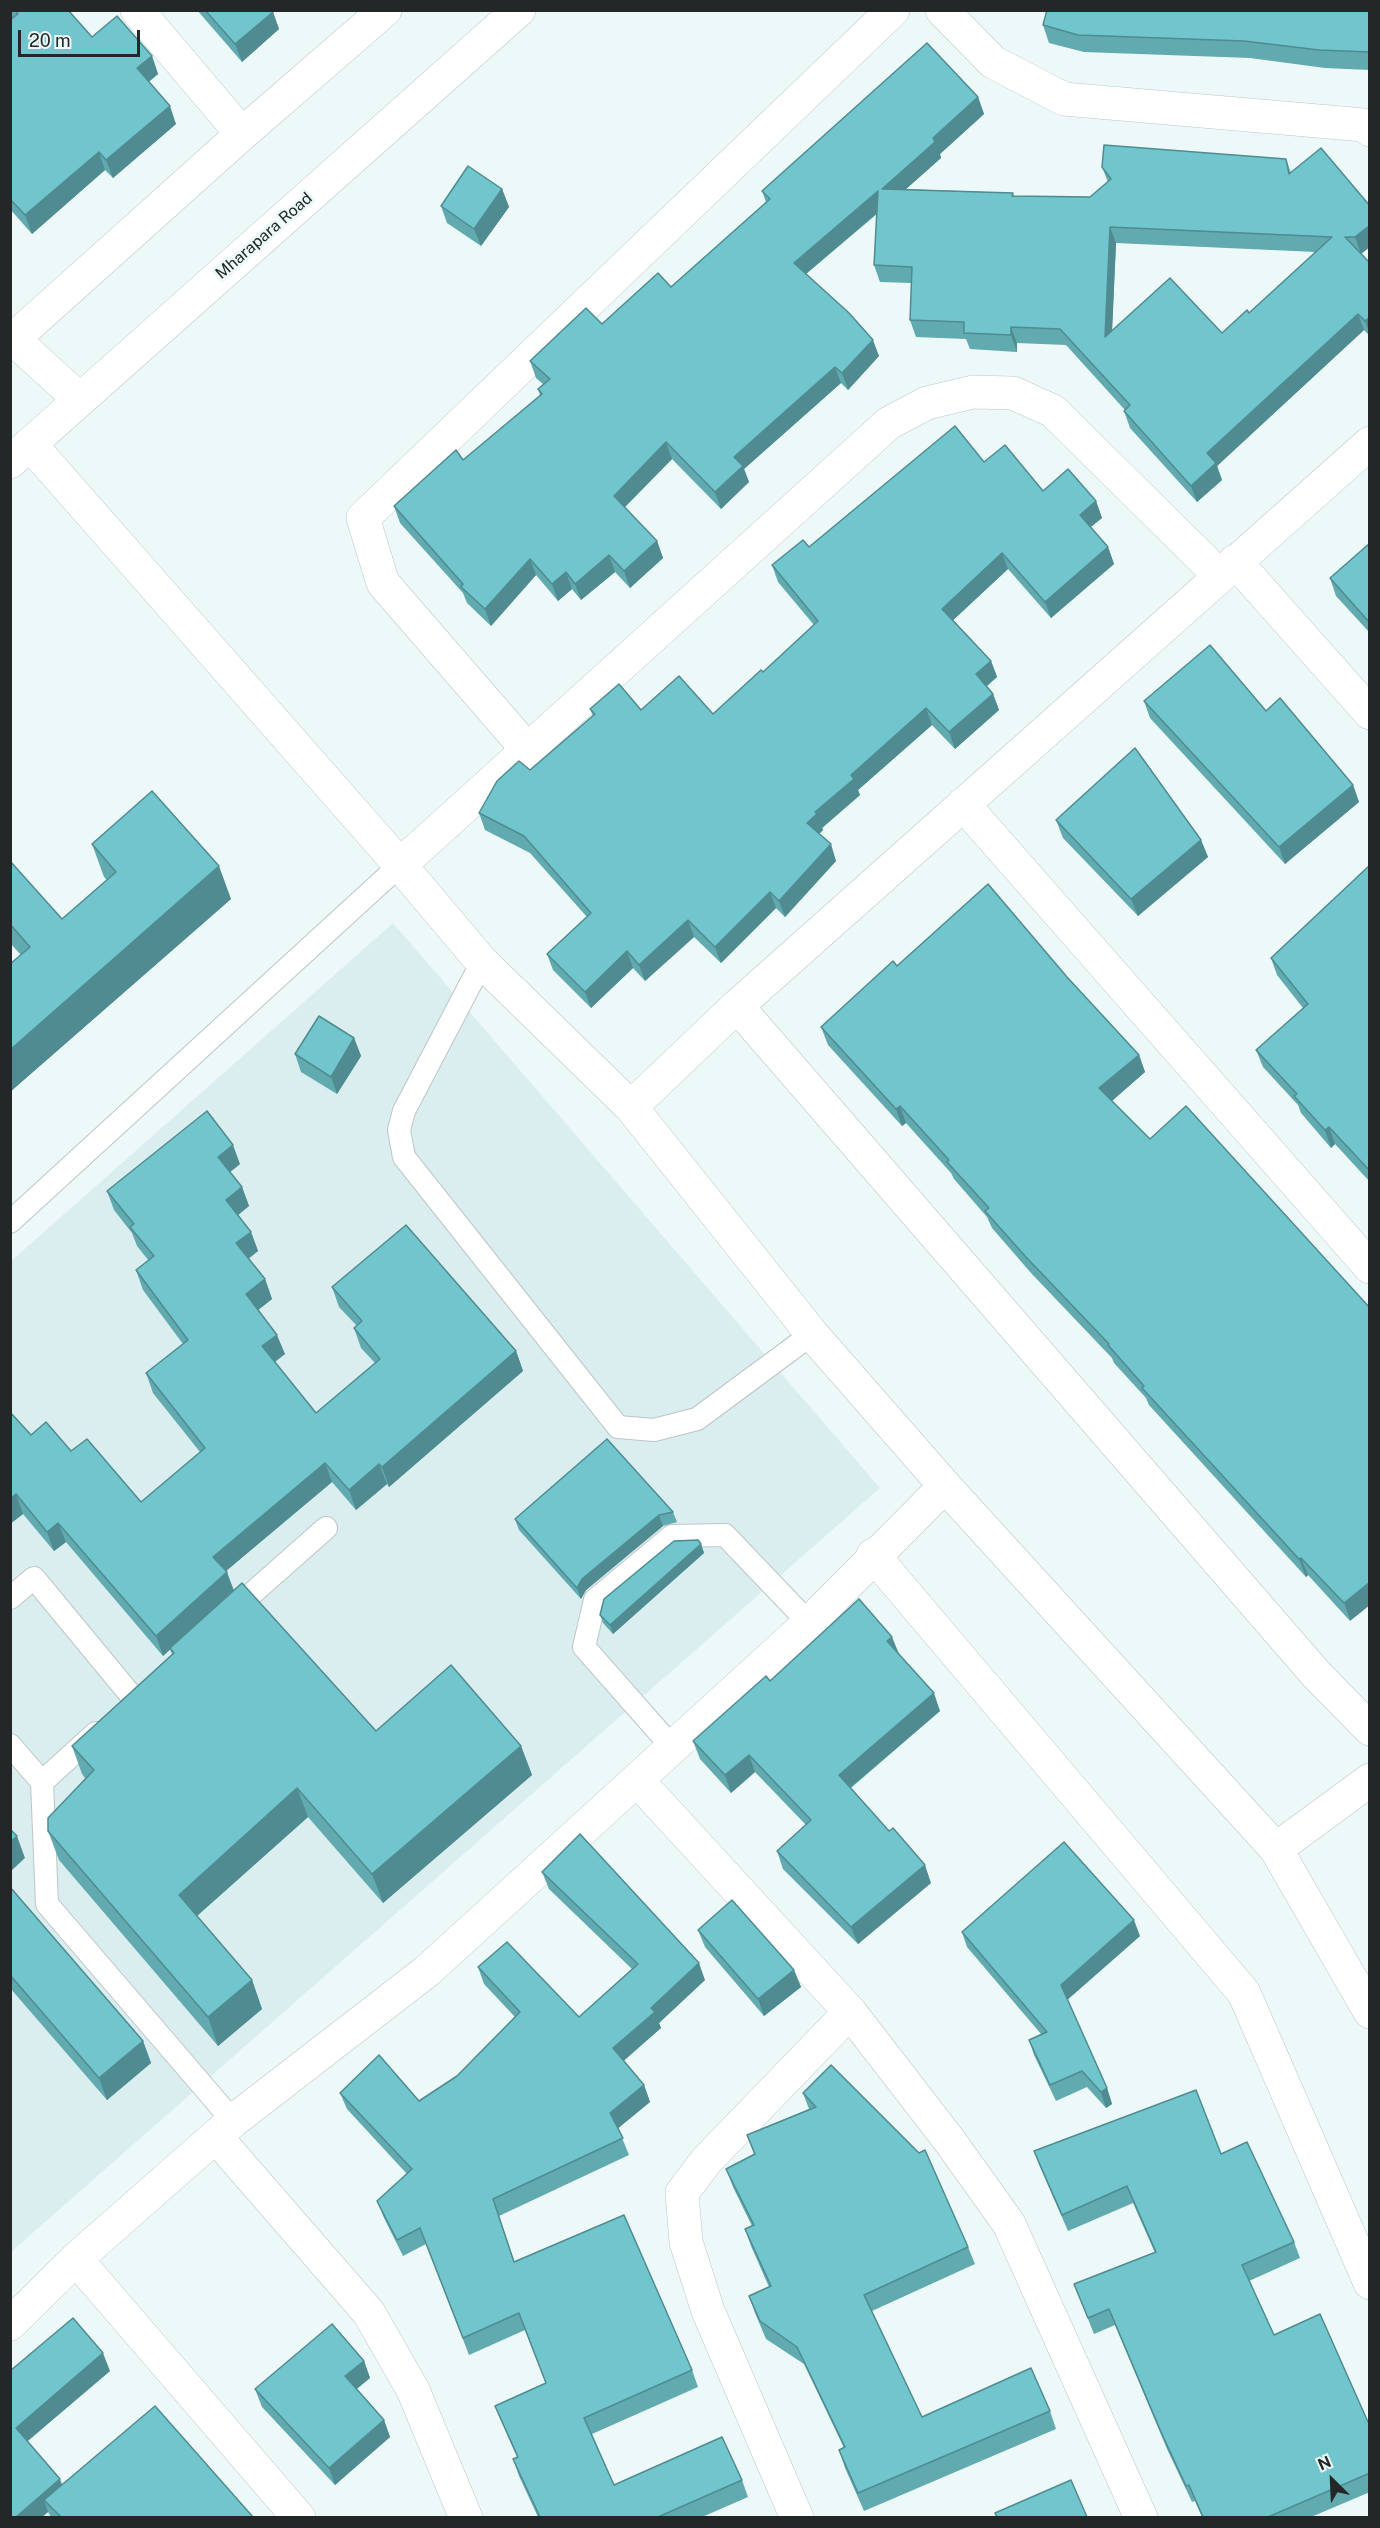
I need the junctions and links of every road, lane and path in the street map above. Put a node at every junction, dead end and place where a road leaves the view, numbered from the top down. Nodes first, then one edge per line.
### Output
1 (137, 10) edge
2 (385, 10) edge
3 (519, 10) edge
4 (893, 10) edge
5 (942, 10) edge
6 (1370, 130) edge
7 (242, 134) junction
8 (11, 339) edge
9 (79, 399) junction
10 (1370, 443) edge
11 (20, 453) edge
12 (1227, 568) junction
13 (1370, 713) edge
14 (526, 748) junction
15 (963, 804) junction
16 (400, 864) junction
17 (482, 962) junction
18 (737, 1006) junction
19 (630, 1107) junction
20 (10, 1222) edge
21 (1370, 1267) edge
22 (813, 1334) junction
23 (945, 1486) junction
24 (326, 1528) dead end
25 (873, 1555) junction
26 (10, 1598) edge
27 (809, 1623) junction
28 (212, 1629) edge
29 (151, 1684) edge
30 (120, 1712) junction
31 (1370, 1729) edge
32 (10, 1745) edge
33 (673, 1748) junction
34 (637, 1780) junction
35 (1370, 1780) edge
36 (42, 1782) junction
37 (1276, 1849) junction
38 (850, 2012) junction
39 (1370, 2012) edge
40 (224, 2129) junction
41 (76, 2259) junction
42 (1370, 2283) edge
43 (10, 2324) edge
44 (299, 2517) edge
45 (466, 2517) edge
46 (797, 2517) edge
47 (1141, 2517) edge

1 - 7 street
2 - 7 street
3 - 9 street, Mharapara Road
4 - 14 street
5 - 6 street
7 - 8 street
8 - 9 street
9 - 11 street, Mharapara Road
10 - 12 street
11 - 16 street
12 - 13 street
12 - 14 street
12 - 15 street
14 - 16 street
15 - 18 street
15 - 21 street
16 - 17 street
16 - 20 lane
17 - 19 street
17 - 22 lane
18 - 19 street
18 - 31 street
19 - 22 street
22 - 23 street
23 - 25 street
23 - 37 street
24 - 28 lane
25 - 27 street
25 - 42 street
26 - 30 lane
27 - 33 street
27 - 33 lane
29 - 30 lane
30 - 36 lane
32 - 36 lane
33 - 34 street
34 - 38 street
34 - 40 street
35 - 37 street
36 - 40 lane
37 - 39 street
38 - 46 street
38 - 47 street
40 - 41 street
40 - 45 street
41 - 43 street
41 - 44 street

